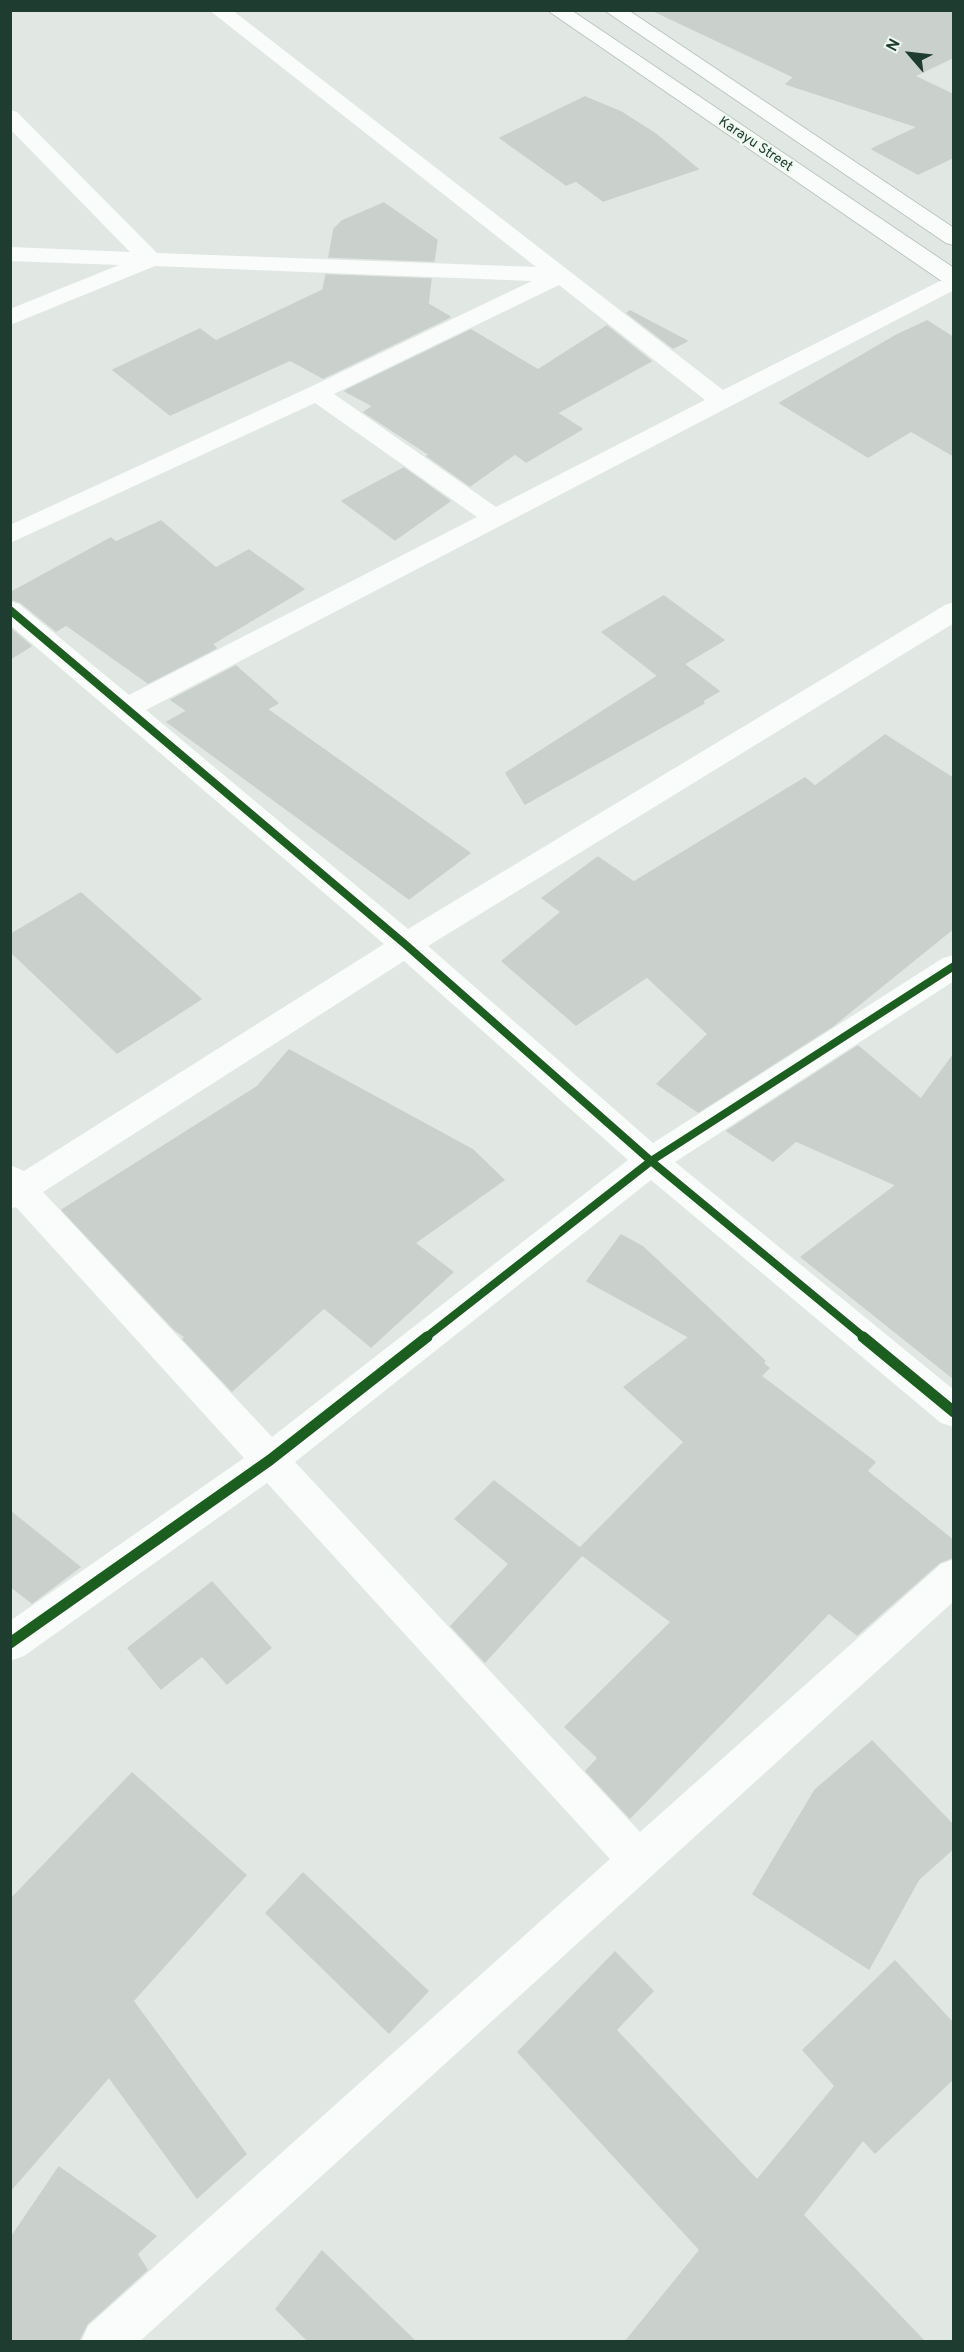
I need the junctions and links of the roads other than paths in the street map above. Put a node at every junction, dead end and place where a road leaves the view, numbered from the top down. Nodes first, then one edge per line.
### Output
1 (219, 10) edge
2 (557, 10) edge
3 (614, 10) edge
4 (10, 116) edge
5 (954, 238) edge
6 (10, 254) edge
7 (151, 260) junction
8 (562, 275) junction
9 (954, 280) edge
10 (10, 318) edge
11 (317, 393) junction
12 (722, 401) junction
13 (495, 518) junction
14 (10, 535) edge
15 (10, 610) edge
16 (954, 611) edge
17 (127, 708) junction
18 (406, 945) junction
19 (954, 966) edge
20 (651, 1161) junction
21 (14, 1187) edge
22 (954, 1412) edge
23 (270, 1460) junction
24 (954, 1576) edge
25 (10, 1643) edge
26 (638, 1860) junction
27 (104, 2342) edge

1 - 8 street
2 - 9 street, Karayu Street
3 - 5 street, Karayu Street
4 - 7 street
6 - 7 street
7 - 8 street
7 - 10 street
8 - 11 street
8 - 12 street
9 - 12 street
11 - 13 street
11 - 14 street
12 - 13 street
13 - 17 street
15 - 17 street
16 - 18 street
17 - 18 street
18 - 20 street
18 - 21 street
19 - 20 street
20 - 22 street
20 - 23 street
21 - 23 street
23 - 25 street
23 - 26 street
24 - 26 street
26 - 27 street

